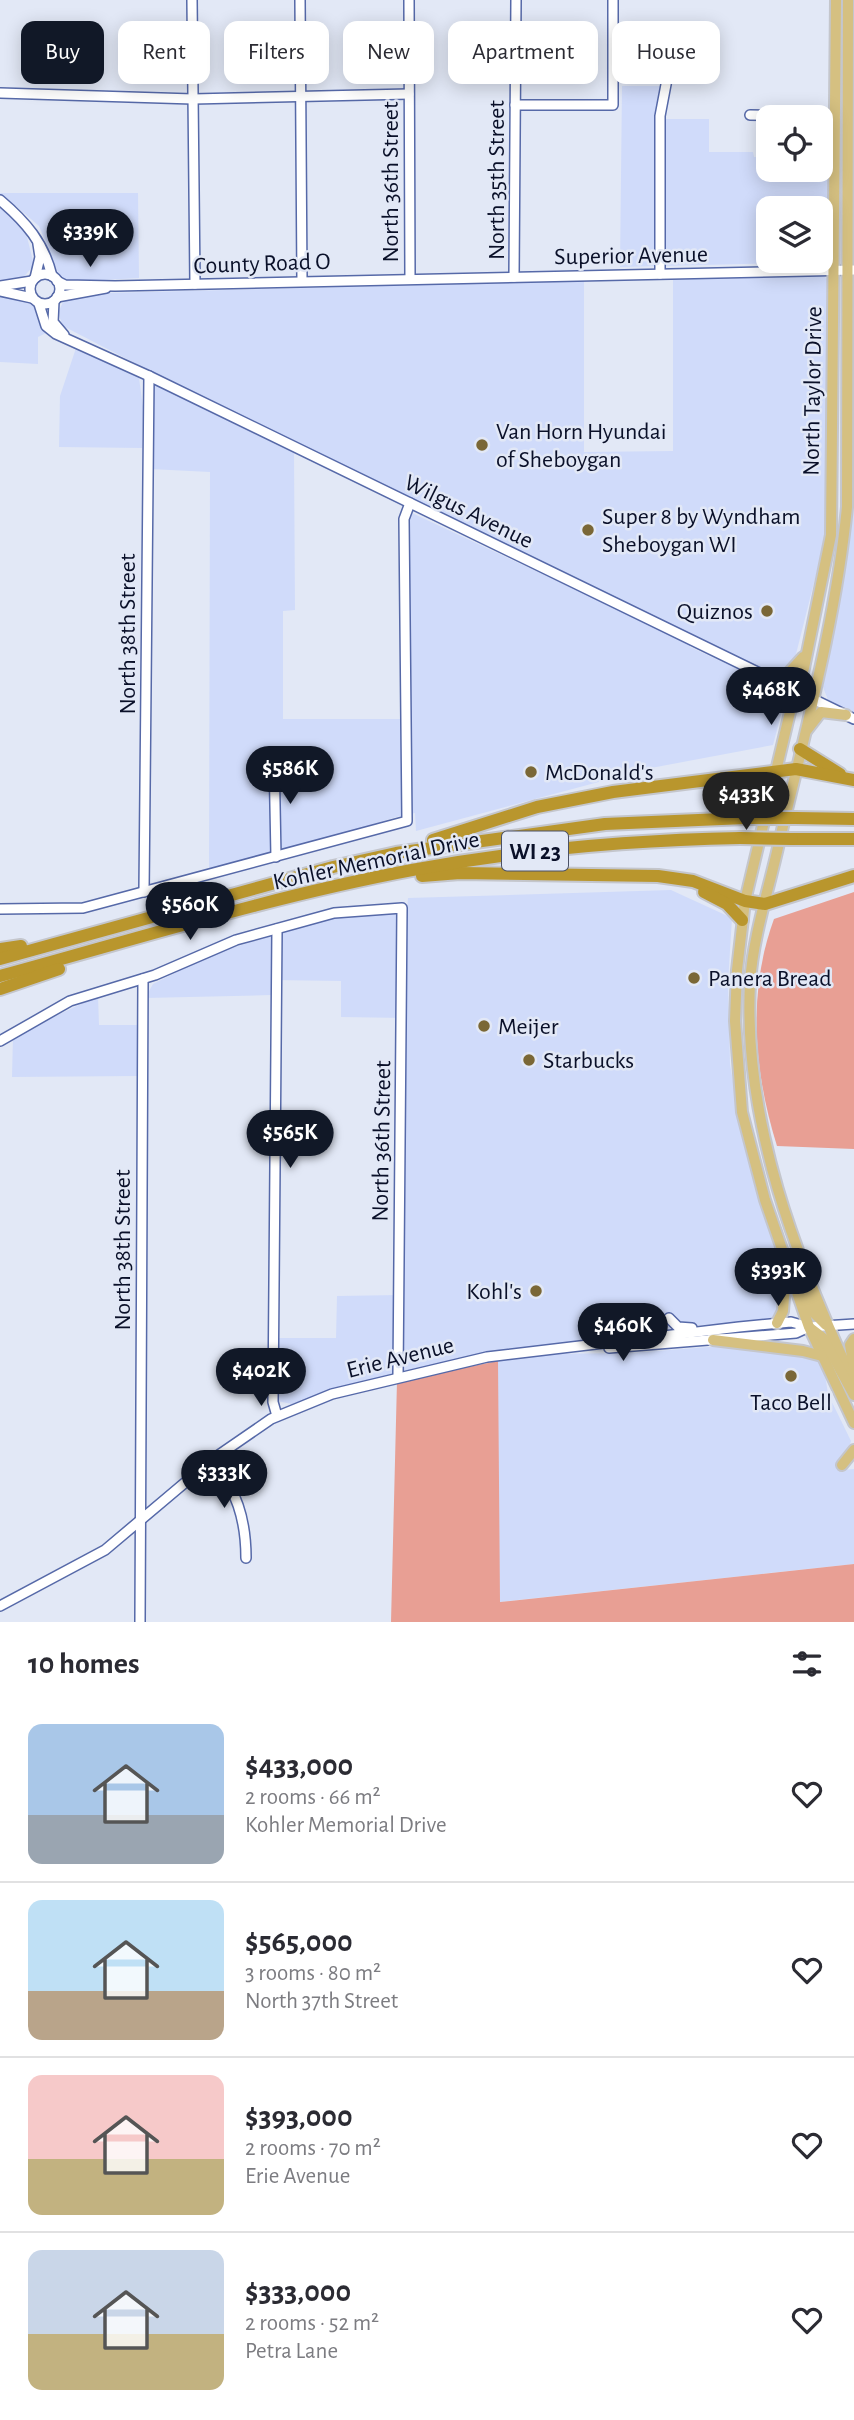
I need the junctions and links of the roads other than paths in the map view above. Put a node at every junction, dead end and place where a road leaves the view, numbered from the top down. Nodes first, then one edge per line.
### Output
1 (192, 0) edge
2 (300, 0) edge
3 (410, 0) edge
4 (516, 0) edge
5 (613, 0) edge
6 (836, 0) edge
7 (848, 0) edge
8 (666, 84) edge
9 (0, 93) edge
10 (409, 94) junction
11 (301, 96) junction
12 (193, 99) junction
13 (515, 105) junction
14 (750, 116) dead end
15 (835, 117) junction
16 (0, 200) edge
17 (37, 239) junction
18 (852, 270) edge
19 (836, 271) junction
20 (660, 274) junction
21 (514, 277) junction
22 (34, 279) junction
23 (54, 279) junction
24 (410, 279) junction
25 (302, 281) junction
26 (195, 284) junction
27 (114, 286) junction
28 (0, 288) edge
29 (56, 299) junction
30 (36, 301) junction
31 (68, 338) junction
32 (149, 376) junction
33 (410, 503) junction
34 (809, 645) junction
35 (761, 674) junction
36 (796, 692) junction
37 (812, 699) junction
38 (850, 717) edge
39 (801, 744) junction
40 (274, 754) dead end
41 (796, 769) junction
42 (777, 772) junction
43 (850, 779) edge
44 (854, 819) edge
45 (854, 839) edge
46 (396, 853) junction
47 (276, 857) junction
48 (597, 874) junction
49 (854, 876) edge
50 (332, 887) junction
51 (144, 892) junction
52 (745, 901) junction
53 (765, 904) junction
54 (0, 909) edge
55 (742, 920) junction
56 (117, 926) junction
57 (277, 929) junction
58 (158, 934) junction
59 (0, 948) edge
60 (0, 959) edge
61 (0, 976) edge
62 (143, 979) junction
63 (0, 989) edge
64 (0, 1041) edge
65 (786, 1264) junction
66 (669, 1318) dead end
67 (776, 1323) junction
68 (854, 1324) edge
69 (827, 1326) junction
70 (739, 1327) junction
71 (809, 1327) junction
72 (854, 1339) edge
73 (713, 1340) junction
74 (579, 1348) junction
75 (822, 1356) junction
76 (854, 1368) edge
77 (398, 1376) junction
78 (854, 1383) edge
79 (854, 1395) edge
80 (277, 1416) junction
81 (854, 1423) edge
82 (854, 1450) edge
83 (213, 1459) junction
84 (854, 1466) edge
85 (141, 1522) junction
86 (246, 1558) dead end
87 (0, 1606) edge
88 (140, 1622) edge

1 - 12 street
2 - 11 street
3 - 10 street, North 36th Street
4 - 13 street, North 35th Street
5 - 13 street
6 - 15 main road, North Taylor Drive
7 - 18 main road, North Taylor Drive
8 - 20 street
9 - 12 street
10 - 11 street
10 - 24 street, North 36th Street
11 - 12 street
11 - 25 street
12 - 26 street
13 - 21 street, North 35th Street
14 - 15 street
15 - 19 main road, North Taylor Drive
16 - 17 street
17 - 22 street
17 - 23 street
18 - 19 street, Superior Avenue
18 - 37 main road, North Taylor Drive
19 - 20 street, Superior Avenue
19 - 34 main road, North Taylor Drive
20 - 21 street, Superior Avenue
21 - 24 street, Superior Avenue
22 - 23 street
22 - 28 street
22 - 30 street
23 - 27 street, County Road O
23 - 29 street
24 - 25 street, County Road O
25 - 26 street, County Road O
26 - 27 street, County Road O
27 - 29 street, County Road O
28 - 30 street
29 - 30 street
29 - 31 street
30 - 31 street, Wilgus Avenue
31 - 32 street, Wilgus Avenue
32 - 33 street, Wilgus Avenue
32 - 51 street, North 38th Street
33 - 35 street, Wilgus Avenue
33 - 47 street
34 - 35 main road
34 - 36 main road, North Taylor Drive
35 - 36 street, Wilgus Avenue
36 - 37 street, Wilgus Avenue
36 - 42 main road, North Taylor Drive
37 - 38 street, Wilgus Avenue
37 - 39 main road, North Taylor Drive
38 - 39 main road
39 - 41 main road, North Taylor Drive
39 - 43 highway
40 - 47 street
41 - 42 highway
41 - 43 highway
41 - 53 main road, North Taylor Drive
42 - 46 highway
42 - 52 main road, North Taylor Drive
44 - 46 highway, Kohler Memorial Drive / WI 23, bridge
45 - 50 highway, Kohler Memorial Drive / WI 23, bridge
46 - 56 highway, Kohler Memorial Drive / WI 23
47 - 51 street
48 - 50 highway
48 - 52 highway
48 - 55 highway
49 - 53 highway
50 - 58 highway, Kohler Memorial Drive / WI 23
51 - 54 street
52 - 53 highway
52 - 55 main road, North Taylor Drive
53 - 69 main road, North Taylor Drive
55 - 65 main road, North Taylor Drive
56 - 59 highway
56 - 60 highway, Kohler Memorial Drive / WI 23
57 - 62 street
57 - 77 street, North 36th Street
57 - 80 street
58 - 61 highway, Kohler Memorial Drive / WI 23
58 - 63 highway
62 - 64 street
62 - 85 street, North 38th Street
65 - 67 main road
65 - 69 main road
65 - 71 main road, North Taylor Drive
66 - 70 street
67 - 70 street, Erie Avenue
67 - 71 street, Erie Avenue
68 - 69 street, Erie Avenue
69 - 71 street, Erie Avenue
69 - 78 main road, North Taylor Drive
70 - 74 street, Erie Avenue
71 - 73 street, Erie Avenue
71 - 75 main road, North Taylor Drive
71 - 79 main road
72 - 76 main road
73 - 74 street, Erie Avenue
73 - 75 main road
74 - 77 street, Erie Avenue
75 - 81 main road, North Taylor Drive
77 - 80 street, Erie Avenue
80 - 83 street, Erie Avenue
82 - 84 main road
83 - 85 street, Erie Avenue
83 - 86 street
85 - 87 street, Erie Avenue
85 - 88 street, North 38th Street

